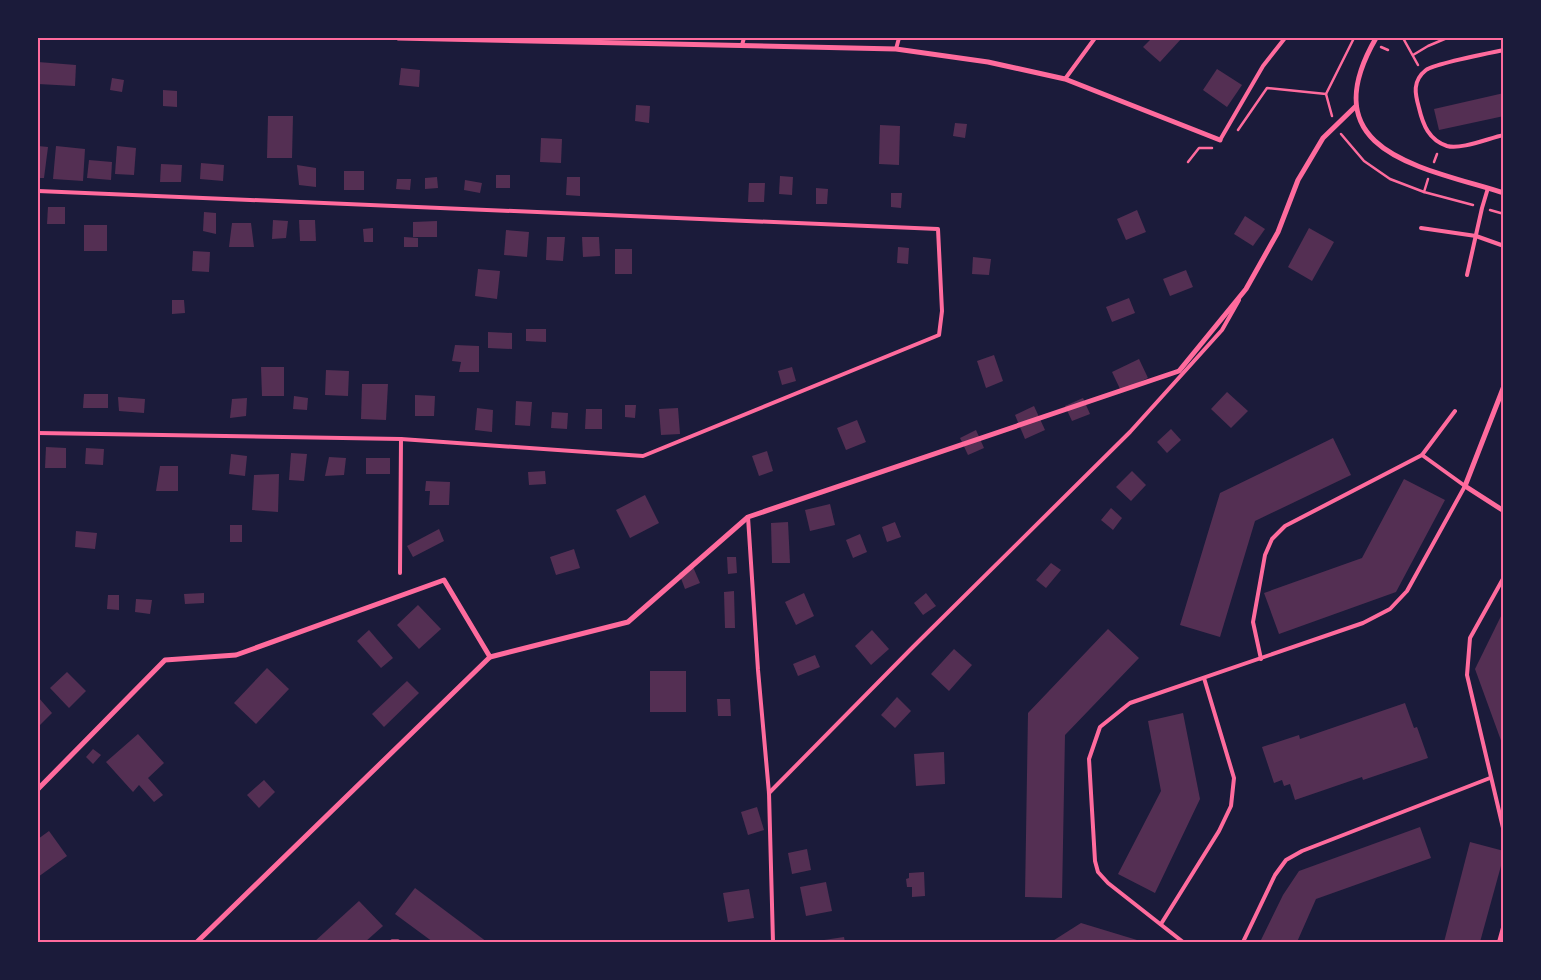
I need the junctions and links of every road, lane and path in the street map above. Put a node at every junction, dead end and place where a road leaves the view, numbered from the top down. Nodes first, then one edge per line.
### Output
1 (398, 38) edge
2 (435, 38) edge
3 (744, 38) edge
4 (899, 38) edge
5 (1095, 38) edge
6 (1284, 38) edge
7 (1376, 38) edge
8 (1403, 38) edge
9 (1447, 38) edge
10 (589, 39) edge
11 (742, 45) junction
12 (896, 49) junction
13 (1504, 50) edge
14 (1412, 55) junction
15 (1422, 73) junction
16 (1065, 79) junction
17 (1267, 88) dead end
18 (1326, 94) dead end
19 (1356, 106) junction
20 (1504, 135) edge
21 (1220, 140) joint
22 (1437, 154) dead end
23 (1431, 170) junction
24 (1488, 188) junction
25 (38, 191) edge
26 (1504, 193) edge
27 (1482, 208) junction
28 (1504, 214) edge
29 (1420, 228) dead end
30 (1476, 236) junction
31 (1504, 246) edge
32 (1467, 275) dead end
33 (1246, 289) junction
34 (1504, 386) edge
35 (1455, 412) dead end
36 (38, 433) edge
37 (400, 439) junction
38 (1422, 455) junction
39 (1465, 486) junction
40 (1504, 511) edge
41 (748, 518) junction
42 (400, 573) dead end
43 (1504, 577) edge
44 (490, 656) junction
45 (1261, 659) junction
46 (1204, 678) junction
47 (1490, 778) junction
48 (38, 789) edge
49 (769, 793) junction
50 (1504, 832) edge
51 (1161, 924) junction
52 (1504, 924) edge
53 (197, 942) edge
54 (392, 942) edge
55 (398, 942) edge
56 (773, 942) edge
57 (1183, 942) edge
58 (1242, 942) edge
59 (1499, 942) edge

1 - 2 street
2 - 10 street
3 - 11 lane
4 - 12 lane
5 - 16 lane
6 - 21 lane
7 - 19 street
8 - 14 path
9 - 14 path
10 - 11 street
11 - 12 street
12 - 16 street
13 - 15 lane
14 - 15 path
15 - 20 lane
16 - 21 street
17 - 18 path
19 - 23 street
19 - 33 street
22 - 23 path
23 - 24 street
23 - 27 path
24 - 26 street
24 - 27 lane
25 - 37 lane
27 - 28 path
27 - 30 lane
29 - 30 lane
30 - 31 lane
30 - 32 lane
33 - 41 street
33 - 49 lane
34 - 39 street
35 - 38 lane
36 - 37 lane
37 - 42 lane
38 - 39 lane
38 - 45 lane
39 - 40 street
39 - 45 lane
41 - 44 street
41 - 49 lane
43 - 47 lane
44 - 48 street
44 - 53 street
45 - 46 lane
46 - 51 lane
46 - 51 lane
47 - 50 lane
47 - 58 lane
49 - 56 lane
51 - 57 lane
52 - 59 lane
54 - 55 street

